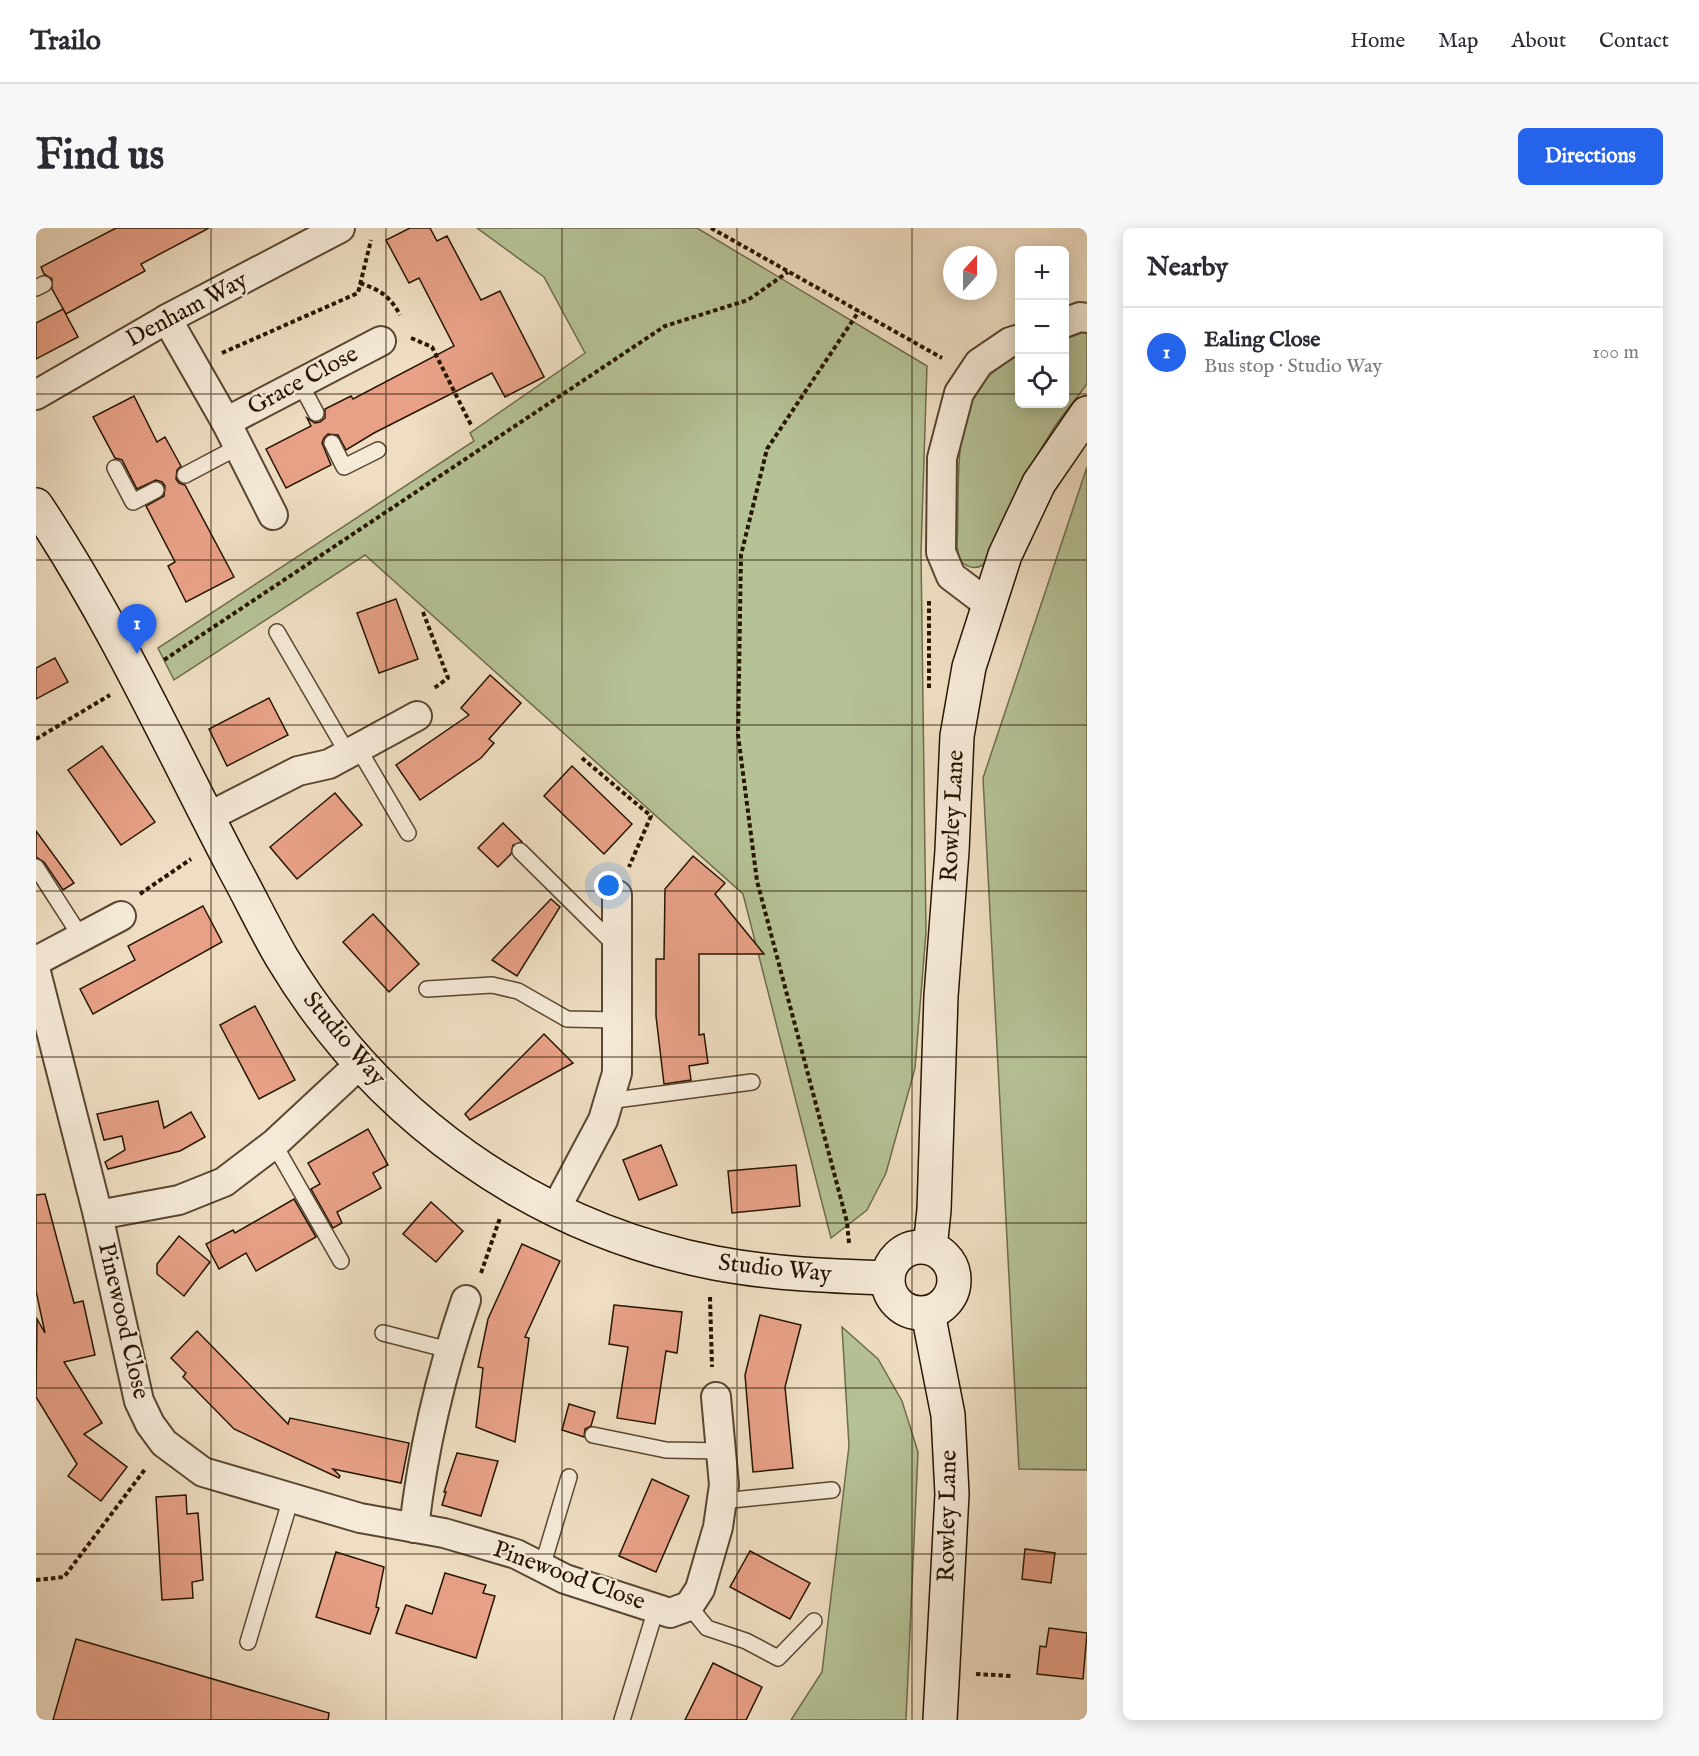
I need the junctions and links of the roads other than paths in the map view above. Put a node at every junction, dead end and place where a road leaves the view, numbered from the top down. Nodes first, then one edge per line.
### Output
1 (337, 229) edge
2 (1087, 318) edge
3 (167, 319) junction
4 (1069, 321) edge
5 (1015, 340) edge
6 (381, 341) dead end
7 (300, 383) junction
8 (36, 395) edge
9 (1087, 412) edge
10 (316, 413) dead end
11 (226, 422) junction
12 (332, 443) dead end
13 (238, 447) junction
14 (378, 450) dead end
15 (115, 468) dead end
16 (185, 475) dead end
17 (156, 490) dead end
18 (36, 505) edge
19 (273, 515) dead end
20 (988, 604) junction
21 (277, 632) dead end
22 (417, 716) road end
23 (353, 751) junction
24 (214, 829) junction
25 (408, 833) dead end
26 (520, 851) dead end
27 (36, 867) edge
28 (617, 895) road end
29 (121, 916) road end
30 (81, 937) junction
31 (617, 947) junction
32 (36, 961) edge
33 (36, 972) edge
34 (427, 989) dead end
35 (617, 1020) junction
36 (360, 1064) junction
37 (752, 1082) dead end
38 (608, 1101) junction
39 (274, 1144) junction
40 (555, 1210) junction
41 (98, 1215) junction
42 (930, 1248) junction
43 (341, 1261) dead end
44 (888, 1278) junction
45 (466, 1300) road end
46 (928, 1313) junction
47 (383, 1333) dead end
48 (449, 1350) junction
49 (716, 1397) road end
50 (594, 1435) dead end
51 (721, 1451) junction
52 (570, 1477) dead end
53 (832, 1490) dead end
54 (291, 1498) junction
55 (722, 1501) junction
56 (414, 1528) junction
57 (542, 1567) junction
58 (689, 1606) junction
59 (656, 1609) junction
60 (814, 1621) dead end
61 (248, 1642) dead end
62 (622, 1720) edge
63 (940, 1720) edge

1 - 3 street, Denham Way
2 - 4 street
3 - 8 street, Denham Way
3 - 11 street, Grace Close
5 - 20 street
6 - 7 street, Grace Close
7 - 10 lane
7 - 11 street, Grace Close
9 - 20 street, Rowley Lane
11 - 13 street, Grace Close
12 - 14 lane
13 - 16 lane
13 - 19 street, Grace Close
15 - 17 lane
18 - 24 street, Studio Way
20 - 42 street, Rowley Lane
21 - 23 lane
22 - 23 street
23 - 24 street
23 - 25 lane
24 - 36 street, Studio Way
26 - 31 lane
27 - 30 lane
28 - 31 street
29 - 30 street
30 - 32 street
31 - 35 street
33 - 41 street, Pinewood Close
34 - 35 lane
35 - 38 street
36 - 39 street, Pinewood Close
36 - 40 street, Studio Way
37 - 38 lane
38 - 40 street
39 - 41 street, Pinewood Close
39 - 43 lane
40 - 44 street, Studio Way
41 - 54 street, Pinewood Close
42 - 44 street
42 - 46 street
44 - 46 street
45 - 48 street
46 - 63 street, Rowley Lane
47 - 48 lane
48 - 56 street
49 - 51 street
50 - 51 lane
51 - 55 street
52 - 57 lane
53 - 55 lane
54 - 56 street, Pinewood Close
54 - 61 lane
55 - 58 street
56 - 57 street, Pinewood Close
57 - 59 street, Pinewood Close
58 - 59 street, Pinewood Close
58 - 60 lane
59 - 62 lane

